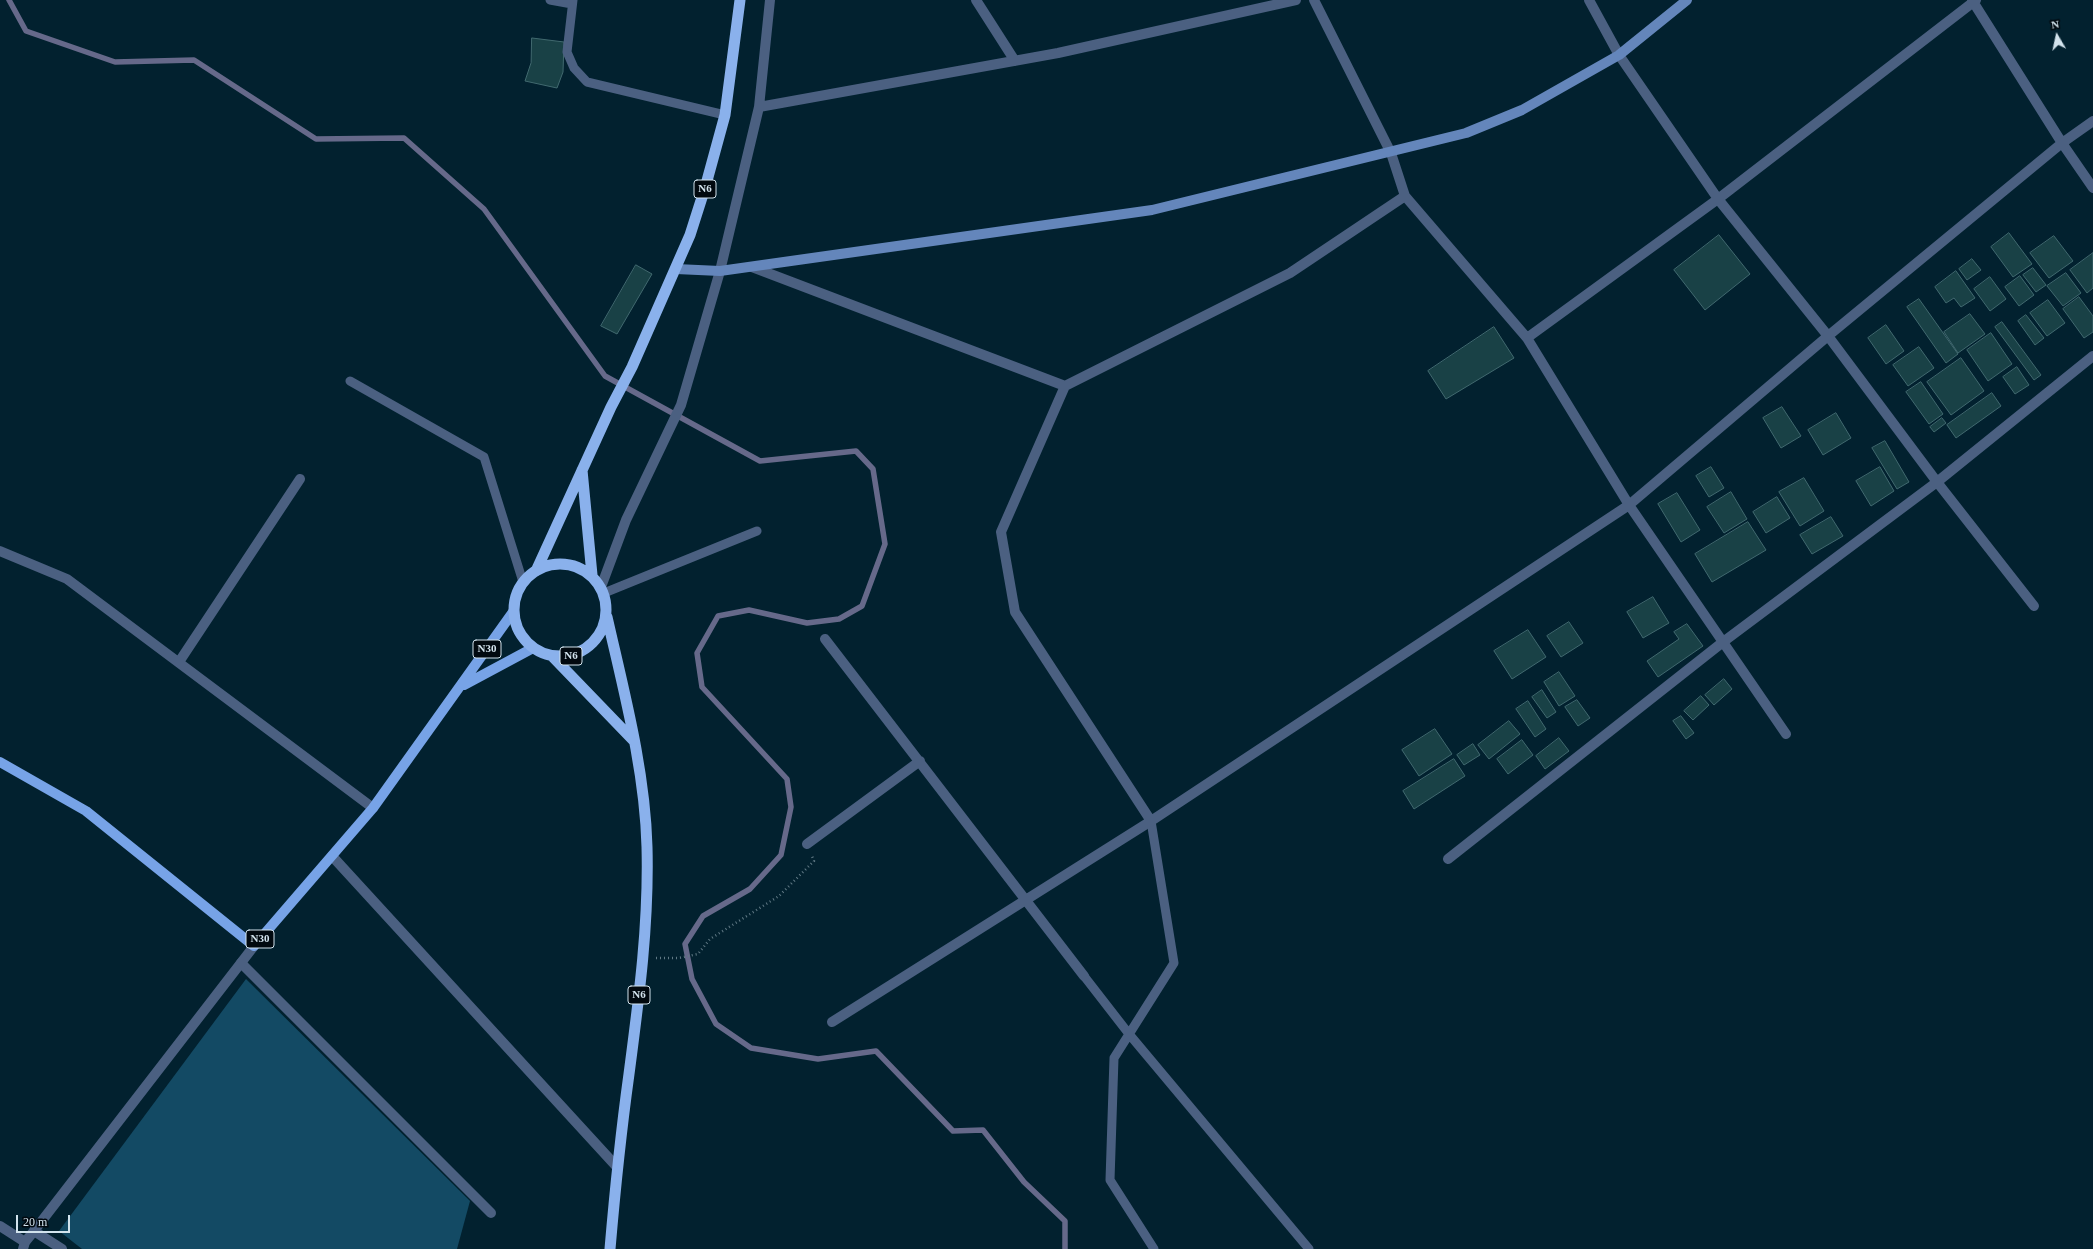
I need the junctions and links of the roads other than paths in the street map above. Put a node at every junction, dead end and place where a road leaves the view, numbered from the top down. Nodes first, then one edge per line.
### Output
1 (550, 0) edge
2 (740, 0) edge
3 (770, 0) edge
4 (976, 0) edge
5 (1296, 0) edge
6 (1314, 0) edge
7 (1589, 0) edge
8 (1687, 0) edge
9 (1974, 1) edge
10 (572, 2) edge
11 (1619, 55) junction
12 (1015, 61) junction
13 (759, 107) junction
14 (724, 115) junction
15 (2093, 120) edge
16 (2062, 143) junction
17 (1390, 153) junction
18 (2093, 188) edge
19 (1405, 196) junction
20 (1718, 200) junction
21 (752, 267) junction
22 (676, 269) junction
23 (720, 271) junction
24 (1828, 336) junction
25 (1527, 338) junction
26 (2093, 356) edge
27 (350, 380) dead end
28 (1065, 386) junction
29 (582, 469) junction
30 (300, 479) dead end
31 (1937, 482) junction
32 (1629, 505) junction
33 (757, 531) dead end
34 (0, 551) edge
35 (536, 571) junction
36 (592, 575) junction
37 (524, 582) junction
38 (603, 590) junction
39 (2034, 606) dead end
40 (513, 612) junction
41 (607, 617) junction
42 (825, 639) dead end
43 (1723, 642) junction
44 (533, 648) junction
45 (552, 656) junction
46 (179, 662) junction
47 (462, 686) junction
48 (1786, 734) dead end
49 (634, 741) junction
50 (920, 761) junction
51 (0, 762) edge
52 (373, 808) junction
53 (1151, 821) junction
54 (808, 844) road end
55 (332, 856) junction
56 (1448, 859) dead end
57 (1024, 899) junction
58 (254, 946) junction
59 (241, 963) junction
60 (1084, 976) joint
61 (832, 1022) dead end
62 (1129, 1034) junction
63 (617, 1167) junction
64 (491, 1213) dead end
65 (0, 1226) edge
66 (34, 1231) junction
67 (24, 1246) edge
68 (62, 1249) edge
69 (610, 1249) edge
70 (1154, 1249) edge
71 (1309, 1249) edge

1 - 10 lane
2 - 14 highway, N6
3 - 13 street
4 - 12 street
5 - 12 street
6 - 17 street
7 - 11 street
8 - 11 main road
9 - 16 street
9 - 20 street
10 - 14 lane
11 - 17 main road
11 - 20 street
12 - 13 street
13 - 23 street
14 - 22 highway, N6
15 - 16 street
16 - 18 street
16 - 24 street
17 - 19 street
17 - 21 main road
19 - 25 street
19 - 28 street
20 - 24 street
20 - 25 street
21 - 23 main road
21 - 28 street
22 - 23 main road
22 - 29 highway, N6
23 - 38 street
24 - 31 street
24 - 32 street
25 - 32 street
26 - 31 street
27 - 37 lane
28 - 53 street
29 - 35 highway, N6
29 - 36 highway
30 - 46 street
31 - 39 street
31 - 43 street
32 - 43 street
32 - 53 street
33 - 38 lane
34 - 46 street
35 - 36 highway, N6
35 - 37 highway, N6
36 - 38 highway, N6
37 - 40 highway, N6
38 - 41 highway, N6
40 - 44 highway, N6
40 - 47 main road, N30
41 - 45 highway, N6
41 - 49 highway, N6
42 - 50 street
43 - 48 street
43 - 56 street
44 - 45 highway, N6
44 - 47 main road, N30
45 - 49 highway, N6
46 - 52 street
47 - 52 main road, N30
49 - 63 highway, N6
50 - 54 street
50 - 57 street
51 - 58 main road, N30
52 - 55 main road, N30
53 - 57 street
53 - 62 lane
55 - 58 main road, N30
55 - 63 street
57 - 60 street
57 - 61 street
58 - 59 street
59 - 64 street
59 - 66 street
60 - 62 lane
62 - 70 lane
62 - 71 lane
63 - 69 highway, N6
65 - 67 street
66 - 67 street
66 - 68 street

